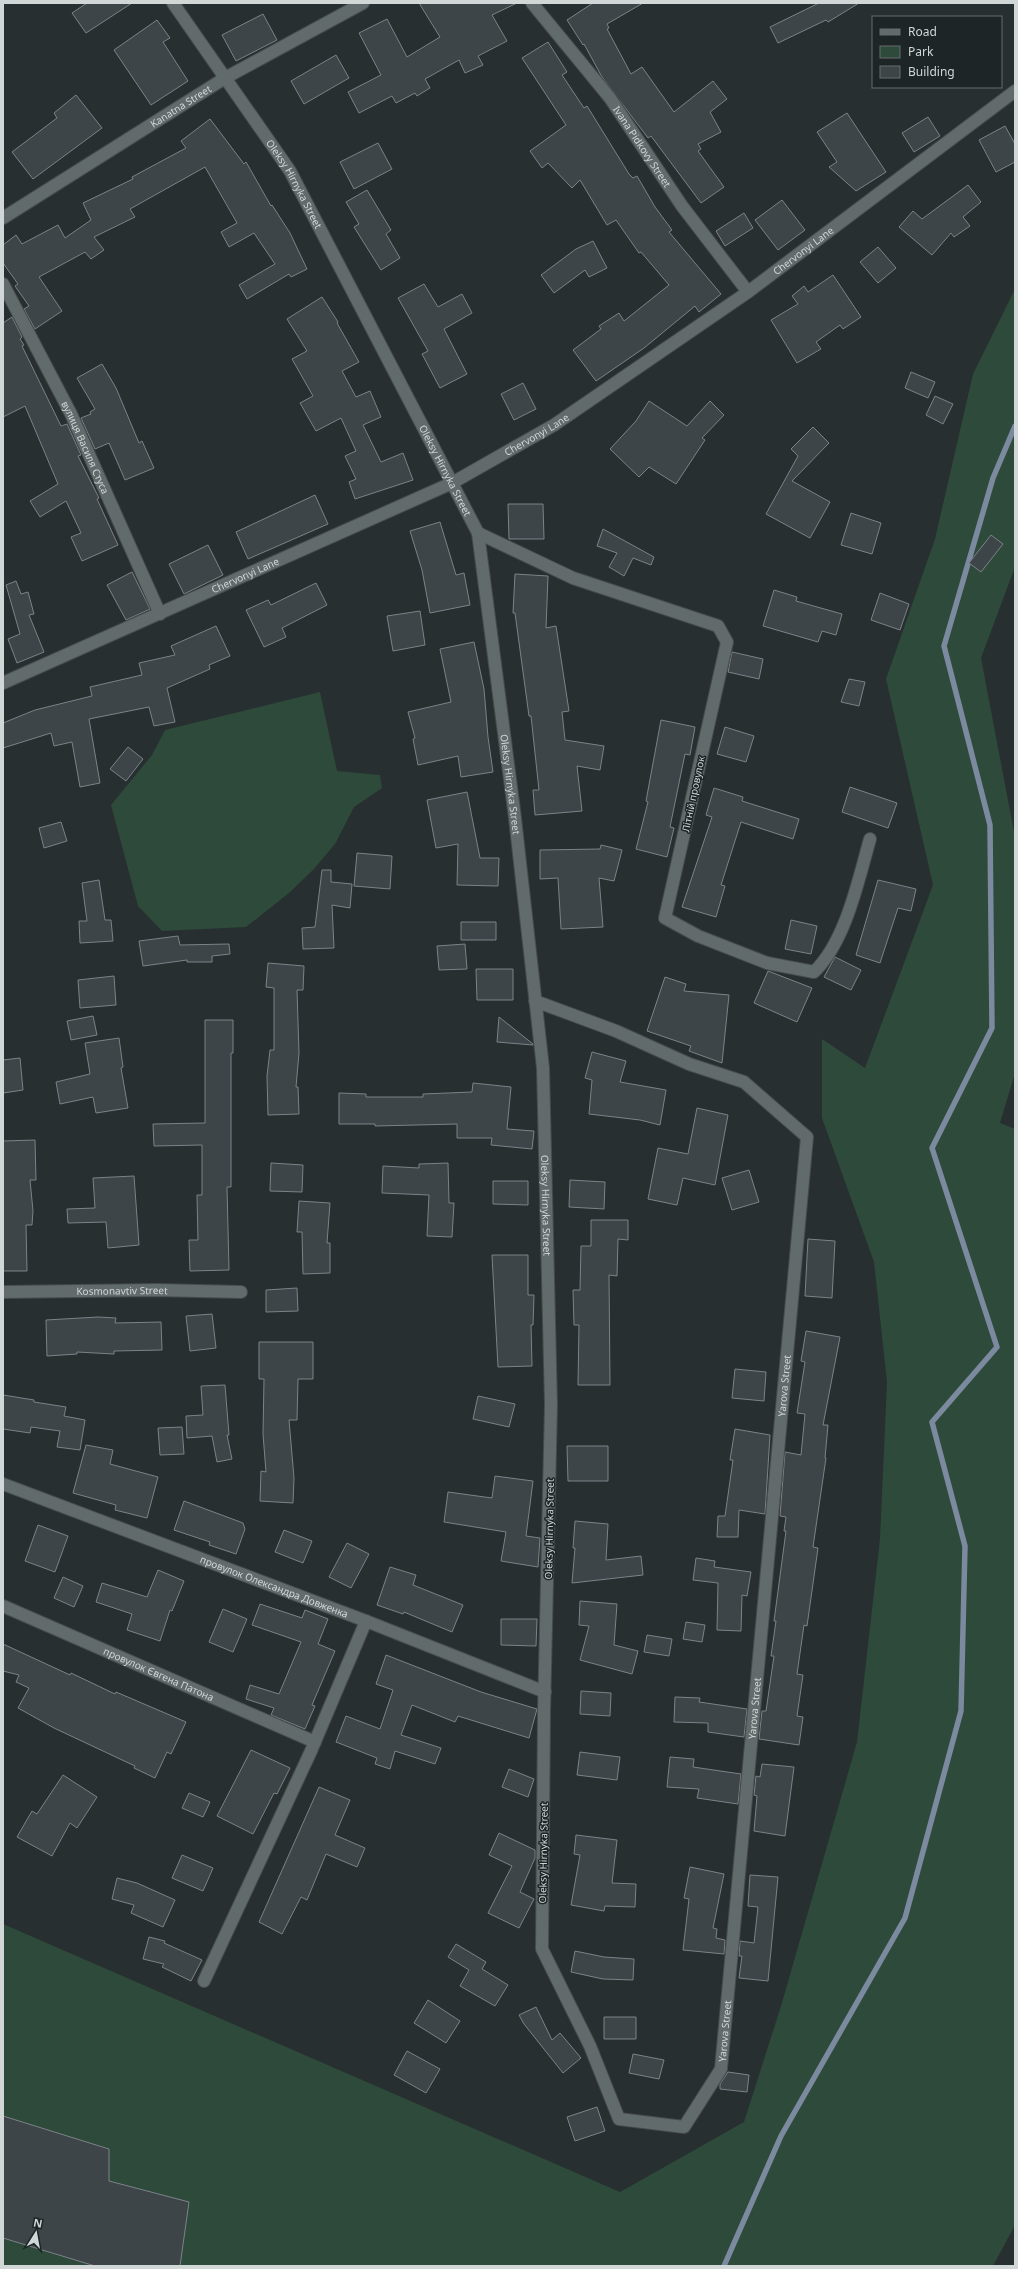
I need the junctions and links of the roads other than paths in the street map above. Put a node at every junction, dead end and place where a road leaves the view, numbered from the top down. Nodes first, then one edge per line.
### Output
1 (173, 3) edge
2 (363, 3) edge
3 (532, 3) edge
4 (225, 78) junction
5 (1015, 91) edge
6 (3, 218) edge
7 (3, 284) edge
8 (748, 292) junction
9 (452, 482) junction
10 (478, 532) junction
11 (160, 614) junction
12 (3, 683) edge
13 (870, 839) dead end
14 (536, 1000) junction
15 (3, 1292) edge
16 (241, 1292) dead end
17 (3, 1484) edge
18 (3, 1606) edge
19 (366, 1621) junction
20 (545, 1692) junction
21 (315, 1742) junction
22 (204, 1981) dead end
23 (590, 2046) joint

1 - 4 street, Oleksy Hirnyka Street
2 - 4 street, Kanatna Street
3 - 8 street, Ivana Pidkovy Street
4 - 6 street, Kanatna Street
4 - 9 street, Oleksy Hirnyka Street
5 - 8 street, Chervonyi Lane
7 - 11 street, вулиця Василя Стуса
8 - 9 street, Chervonyi Lane
9 - 10 street, Oleksy Hirnyka Street
9 - 11 street, Chervonyi Lane
10 - 13 street, Літній провулок
10 - 14 street, Oleksy Hirnyka Street
11 - 12 street, Chervonyi Lane
14 - 20 street, Oleksy Hirnyka Street
14 - 23 street, Yarova Street
15 - 16 street, Kosmonavtiv Street
17 - 19 street, провулок Олександра Довженка
18 - 21 street, провулок Євгена Патона
19 - 20 street, провулок Олександра Довженка
19 - 21 street
20 - 23 street, Oleksy Hirnyka Street
21 - 22 street

